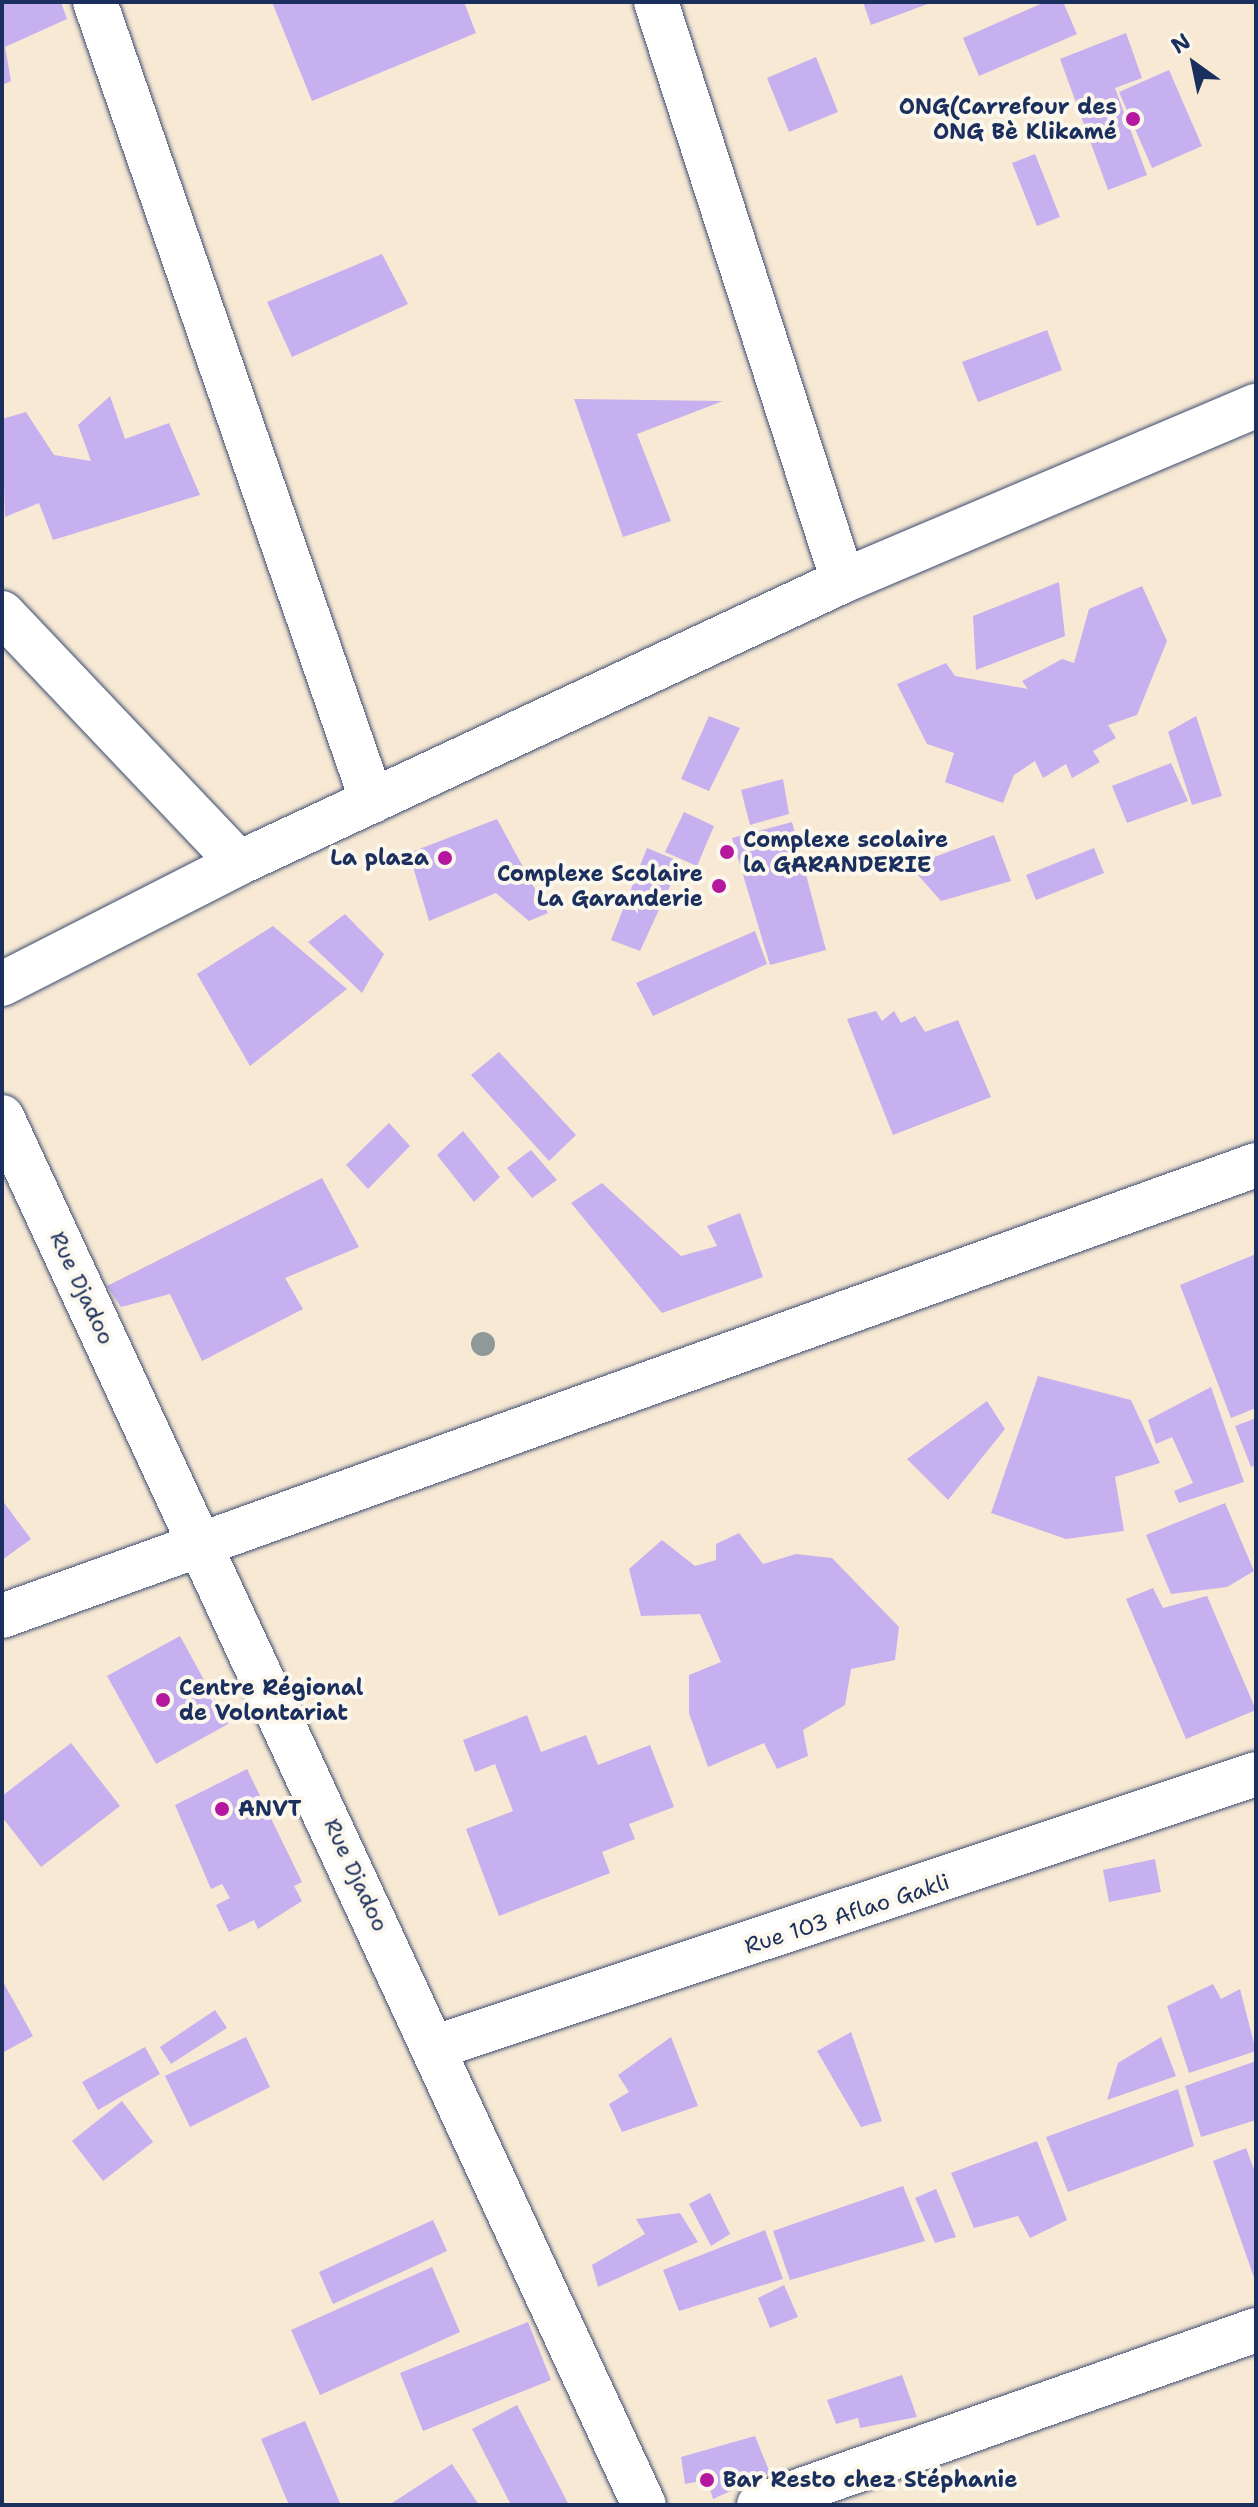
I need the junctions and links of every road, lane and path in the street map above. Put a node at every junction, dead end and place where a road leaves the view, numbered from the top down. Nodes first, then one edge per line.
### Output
1 (95, 2) edge
2 (656, 2) edge
3 (1256, 406) edge
4 (843, 581) junction
5 (2, 613) edge
6 (372, 801) junction
7 (239, 863) junction
8 (2, 984) edge
9 (2, 1117) edge
10 (1256, 1165) edge
11 (201, 1544) junction
12 (2, 1616) edge
13 (1256, 1774) edge
14 (436, 2047) junction
15 (1256, 2330) edge
16 (644, 2505) edge
17 (759, 2505) edge

1 - 6 street
2 - 4 street
3 - 4 street
4 - 6 street
5 - 7 street
6 - 7 street
7 - 8 street
9 - 11 street, Rue Djadoo
10 - 11 street
11 - 12 street
11 - 14 street, Rue Djadoo
13 - 14 street, Rue 1O3 Aflao Gakli
14 - 16 street, Rue Djadoo
15 - 17 street

